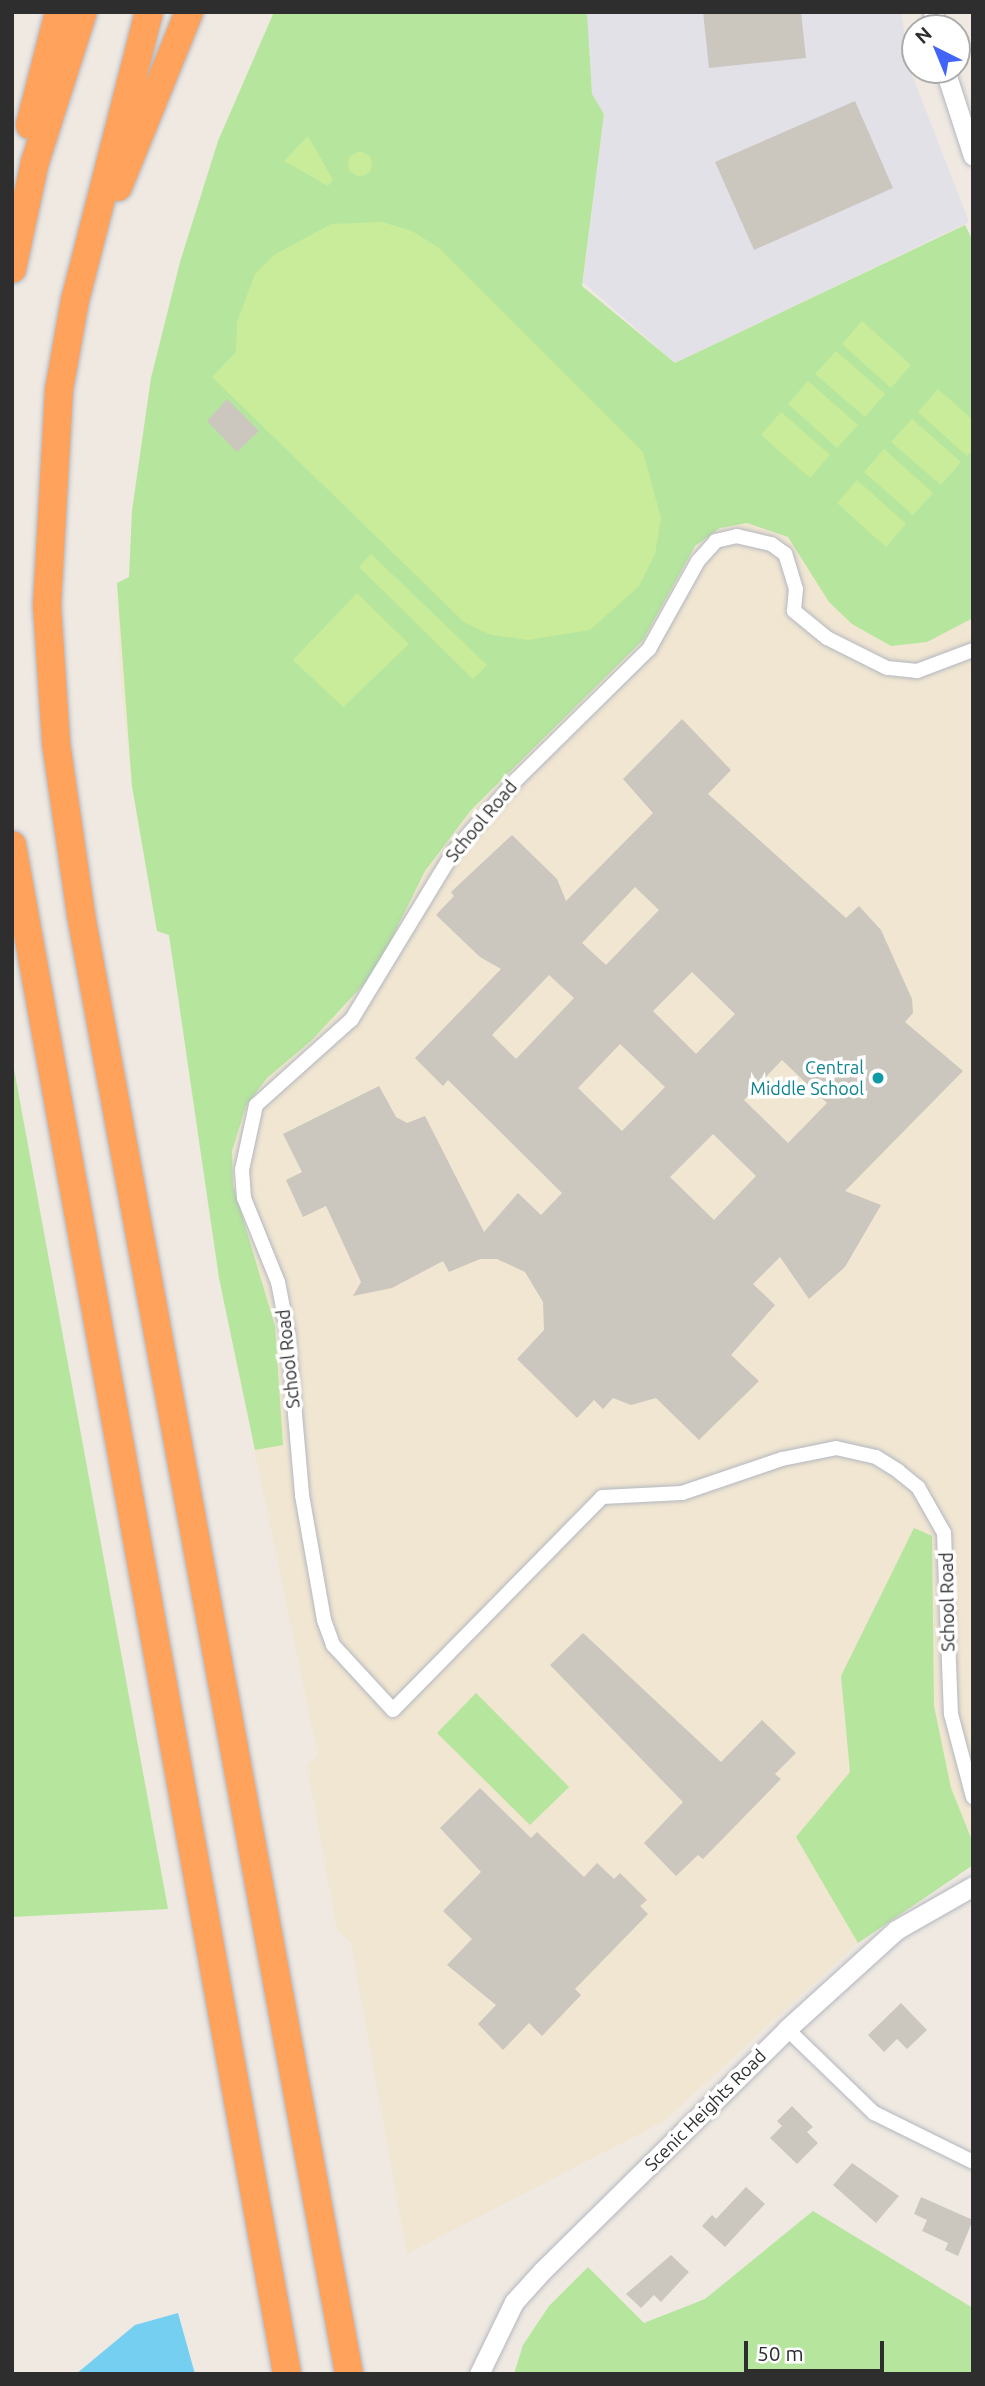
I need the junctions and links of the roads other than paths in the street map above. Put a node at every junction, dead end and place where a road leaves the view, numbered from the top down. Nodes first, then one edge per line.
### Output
1 (59, 12) edge
2 (83, 12) edge
3 (149, 12) edge
4 (188, 12) edge
5 (950, 84) edge
6 (973, 156) edge
7 (12, 223) edge
8 (12, 269) edge
9 (75, 300) junction
10 (973, 650) edge
11 (12, 845) edge
12 (973, 1797) edge
13 (973, 1886) edge
14 (787, 2029) junction
15 (973, 2162) edge
16 (338, 2311) junction
17 (287, 2374) edge
18 (349, 2374) edge
19 (356, 2374) edge
20 (479, 2374) edge

1 - 7 highway
2 - 8 highway
3 - 9 highway
4 - 9 highway
5 - 6 street
9 - 16 highway
10 - 12 street, School Road
11 - 17 highway
13 - 14 street, Scenic Heights Road
14 - 15 street
14 - 20 street, Scenic Heights Road
16 - 18 highway
16 - 19 highway

